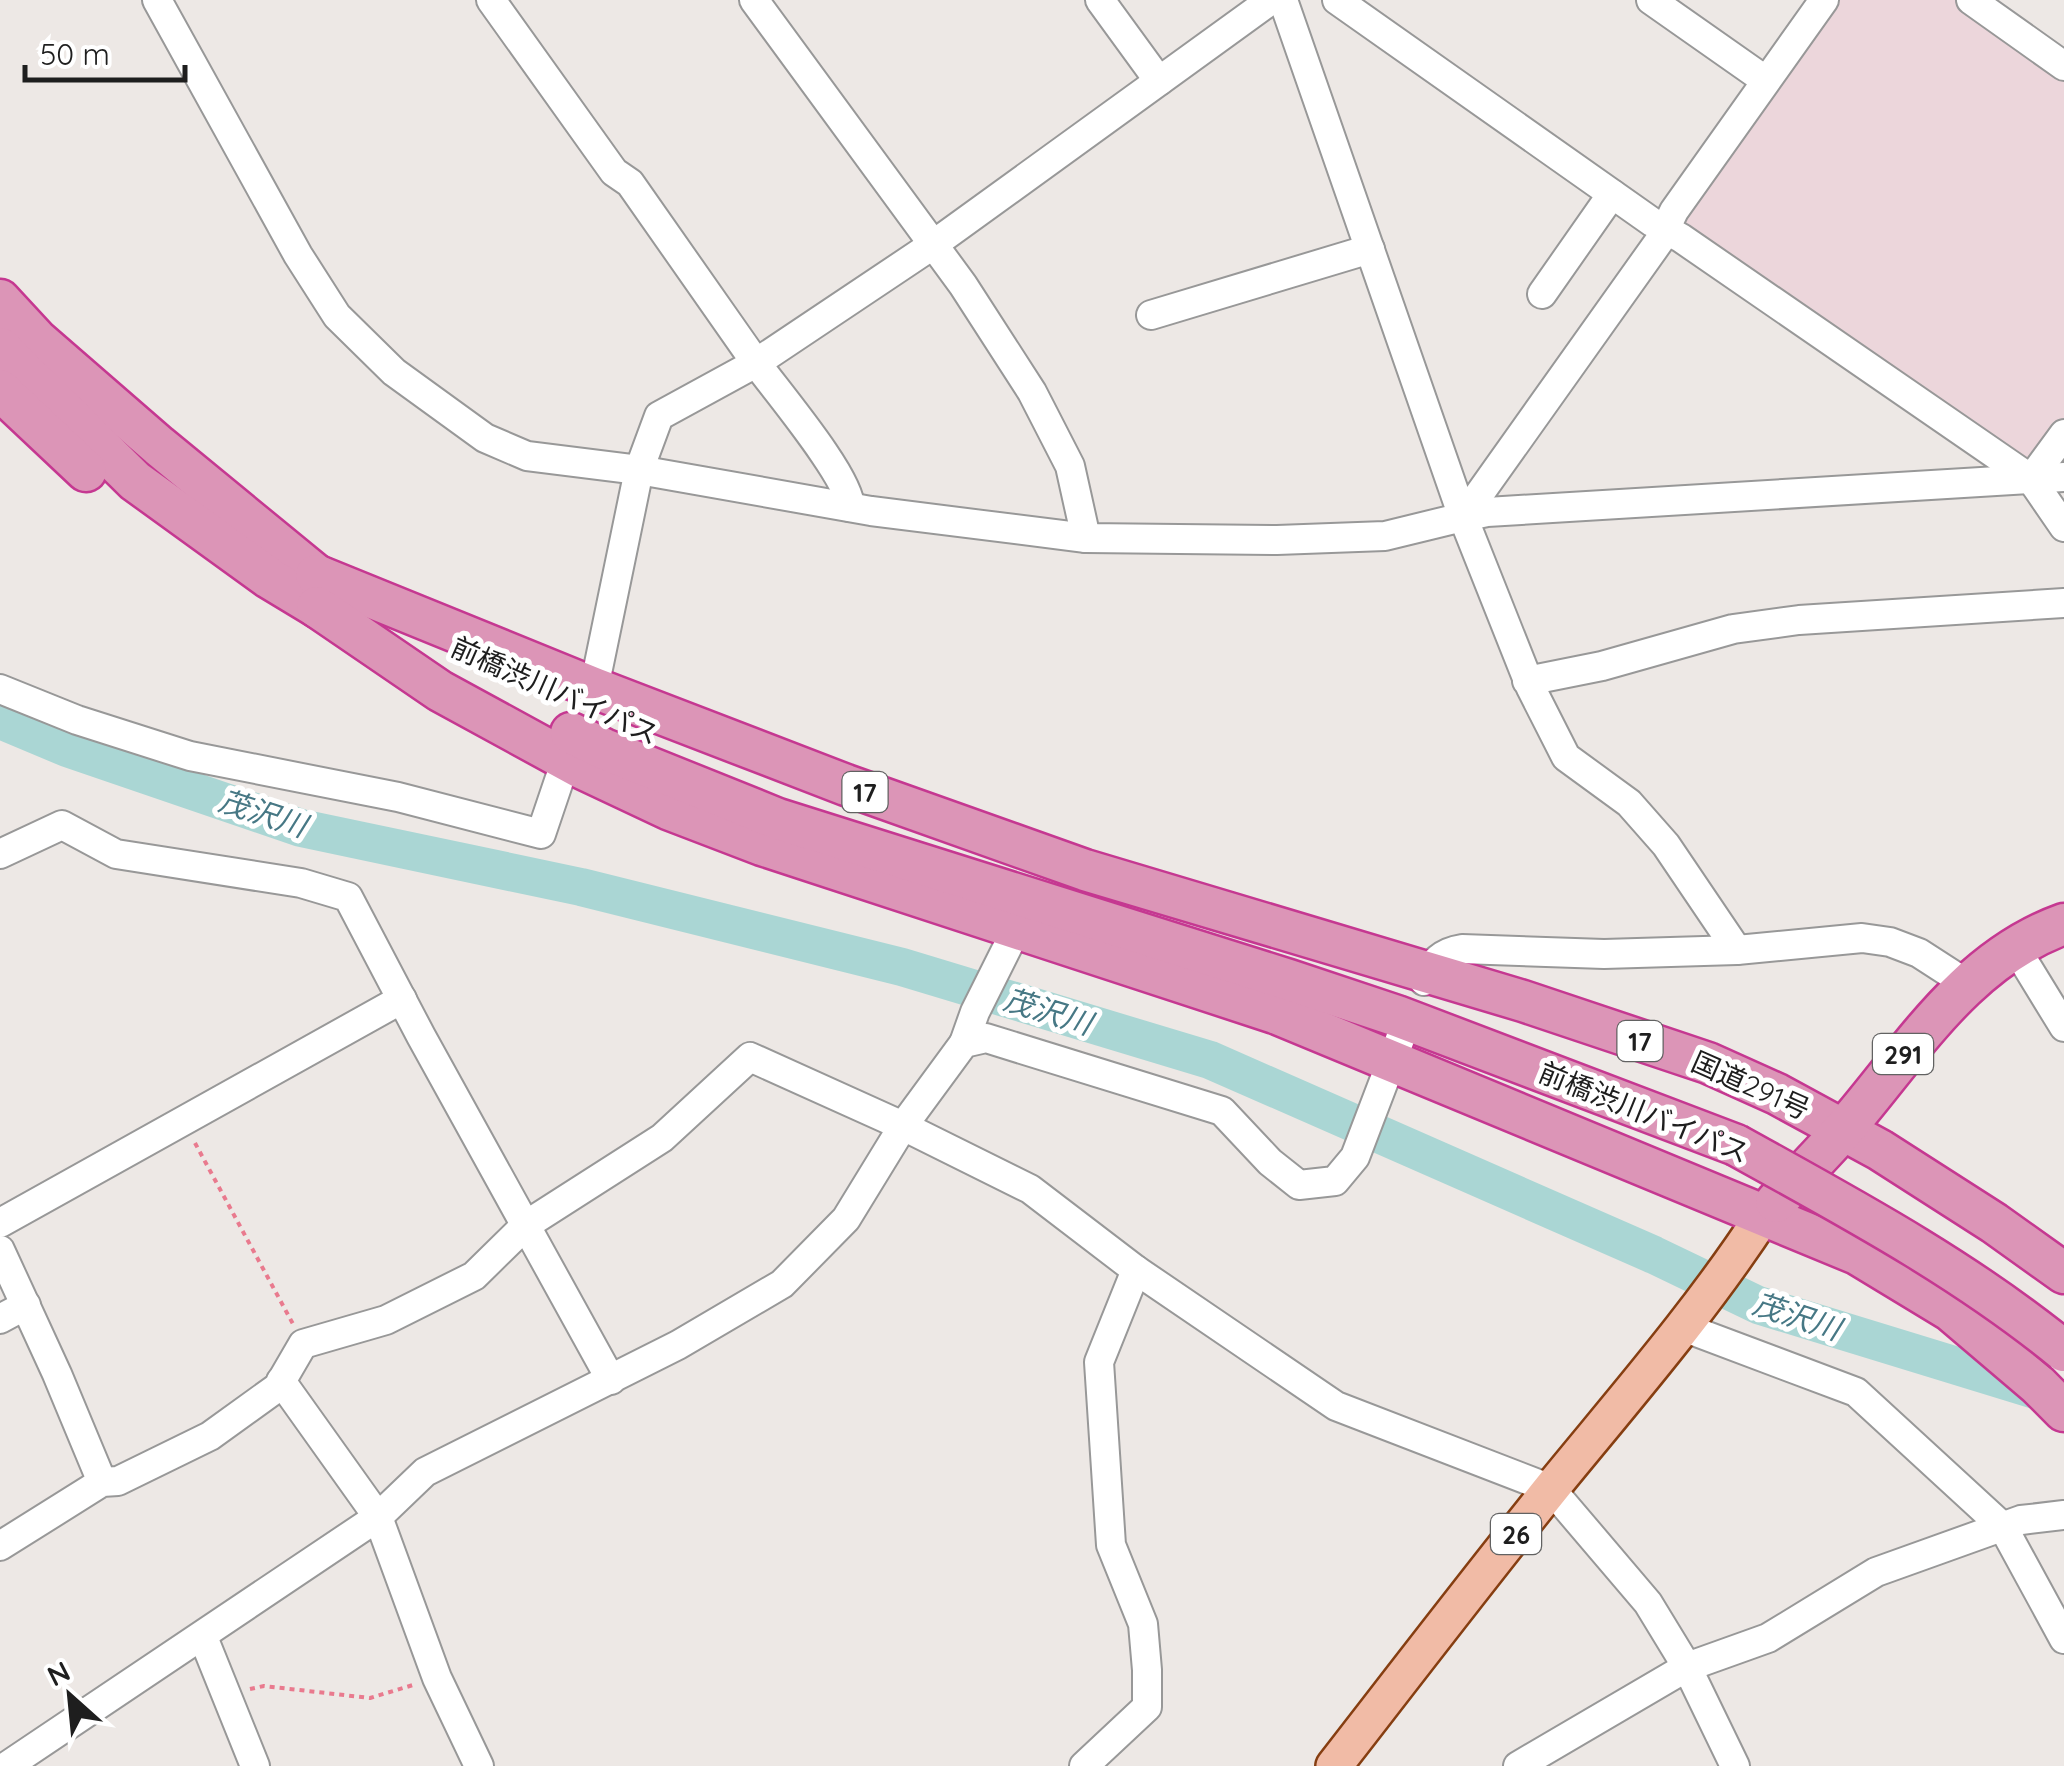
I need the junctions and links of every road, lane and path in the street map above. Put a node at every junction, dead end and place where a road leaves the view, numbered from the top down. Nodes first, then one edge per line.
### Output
1 (157, 0) edge
2 (492, 0) edge
3 (754, 0) edge
4 (1100, 0) edge
5 (1271, 0) edge
6 (1283, 0) edge
7 (1336, 0) edge
8 (1651, 0) edge
9 (1824, 0) edge
10 (1971, 0) edge
11 (2064, 66) edge
12 (1765, 80) junction
13 (1159, 81) junction
14 (1612, 194) junction
15 (1666, 228) junction
16 (934, 244) junction
17 (1370, 249) junction
18 (1542, 294) dead end
19 (0, 300) edge
20 (1151, 316) dead end
21 (0, 348) edge
22 (756, 363) junction
23 (0, 390) edge
24 (2064, 434) edge
25 (639, 470) junction
26 (2064, 477) edge
27 (2030, 479) junction
28 (850, 507) junction
29 (1463, 517) junction
30 (2064, 527) edge
31 (1086, 538) junction
32 (269, 578) junction
33 (316, 591) junction
34 (2064, 602) edge
35 (1528, 681) junction
36 (594, 688) junction
37 (0, 689) edge
38 (566, 760) junction
39 (0, 854) edge
40 (2064, 924) edge
41 (1017, 928) junction
42 (2016, 947) junction
43 (1736, 950) junction
44 (1426, 977) junction
45 (1967, 984) junction
46 (402, 999) junction
47 (2064, 1026) edge
48 (964, 1043) junction
49 (1392, 1062) junction
50 (183, 1122) junction
51 (903, 1126) junction
52 (1844, 1128) junction
53 (1763, 1216) junction
54 (0, 1223) edge
55 (526, 1225) junction
56 (0, 1250) edge
57 (1136, 1270) junction
58 (2064, 1274) edge
59 (26, 1305) junction
60 (1692, 1316) junction
61 (0, 1320) edge
62 (304, 1344) junction
63 (2064, 1351) edge
64 (611, 1380) junction
65 (281, 1381) junction
66 (2064, 1412) edge
67 (102, 1482) junction
68 (1551, 1488) junction
69 (2064, 1515) edge
70 (378, 1518) junction
71 (2003, 1527) junction
72 (0, 1546) edge
73 (203, 1637) junction
74 (2064, 1639) edge
75 (1687, 1668) junction
76 (437, 1678) junction
77 (226, 1694) junction
78 (7, 1766) edge
79 (255, 1766) edge
80 (480, 1766) edge
81 (1084, 1766) edge
82 (1334, 1766) edge
83 (1518, 1766) edge
84 (1735, 1766) edge

1 - 25 street
2 - 22 street
3 - 16 street
4 - 13 street
5 - 13 street
6 - 17 street
7 - 14 street
8 - 12 street
9 - 12 street
10 - 11 street
12 - 15 street
13 - 16 street
14 - 15 street
14 - 18 street
15 - 27 street
15 - 29 street
16 - 22 street
16 - 31 street
17 - 20 street
17 - 29 street
19 - 33 highway, 前橋渋川バイパス / 17
21 - 32 highway, 前橋渋川バイパス / 17
22 - 25 street
22 - 28 street
23 - 32 highway
24 - 27 street
25 - 28 street
25 - 36 street
26 - 27 street
27 - 29 street
27 - 30 street
28 - 31 street
29 - 31 street
29 - 35 street
32 - 33 highway, 前橋渋川バイパス / 17
33 - 36 highway, 17
33 - 38 highway, 17
33 - 63 highway, 前橋渋川バイパス / 17, bridge
34 - 35 street
35 - 43 street
36 - 44 highway, 17
37 - 38 street
38 - 41 highway, 17
39 - 46 street
40 - 42 highway, 国道291号 / 291
41 - 48 street
41 - 49 highway, 17
42 - 45 highway, 国道291号 / 291
42 - 47 street
43 - 44 street
43 - 45 street
44 - 52 highway, 国道291号 / 17
45 - 52 highway, 国道291号 / 291
46 - 50 street
46 - 55 street
48 - 49 street
48 - 51 street
49 - 53 highway, 17
50 - 54 street
50 - 62 path
51 - 55 street
51 - 57 street
51 - 64 street
52 - 53 highway, 国道291号 / 291
52 - 58 highway, 17
53 - 60 main road, 26
53 - 66 highway, 17
55 - 62 street
55 - 64 street
56 - 59 street
57 - 68 street
57 - 81 street
59 - 61 street
59 - 67 street
60 - 68 main road, 26
60 - 71 street
62 - 65 street
64 - 70 street
65 - 67 street
65 - 70 street
67 - 72 street
68 - 75 street
68 - 82 main road, 26
69 - 71 street
70 - 73 street
70 - 76 street
71 - 74 street
71 - 75 street
73 - 77 street
73 - 78 street
75 - 83 street
75 - 84 street
76 - 77 path
76 - 80 street
77 - 79 street

